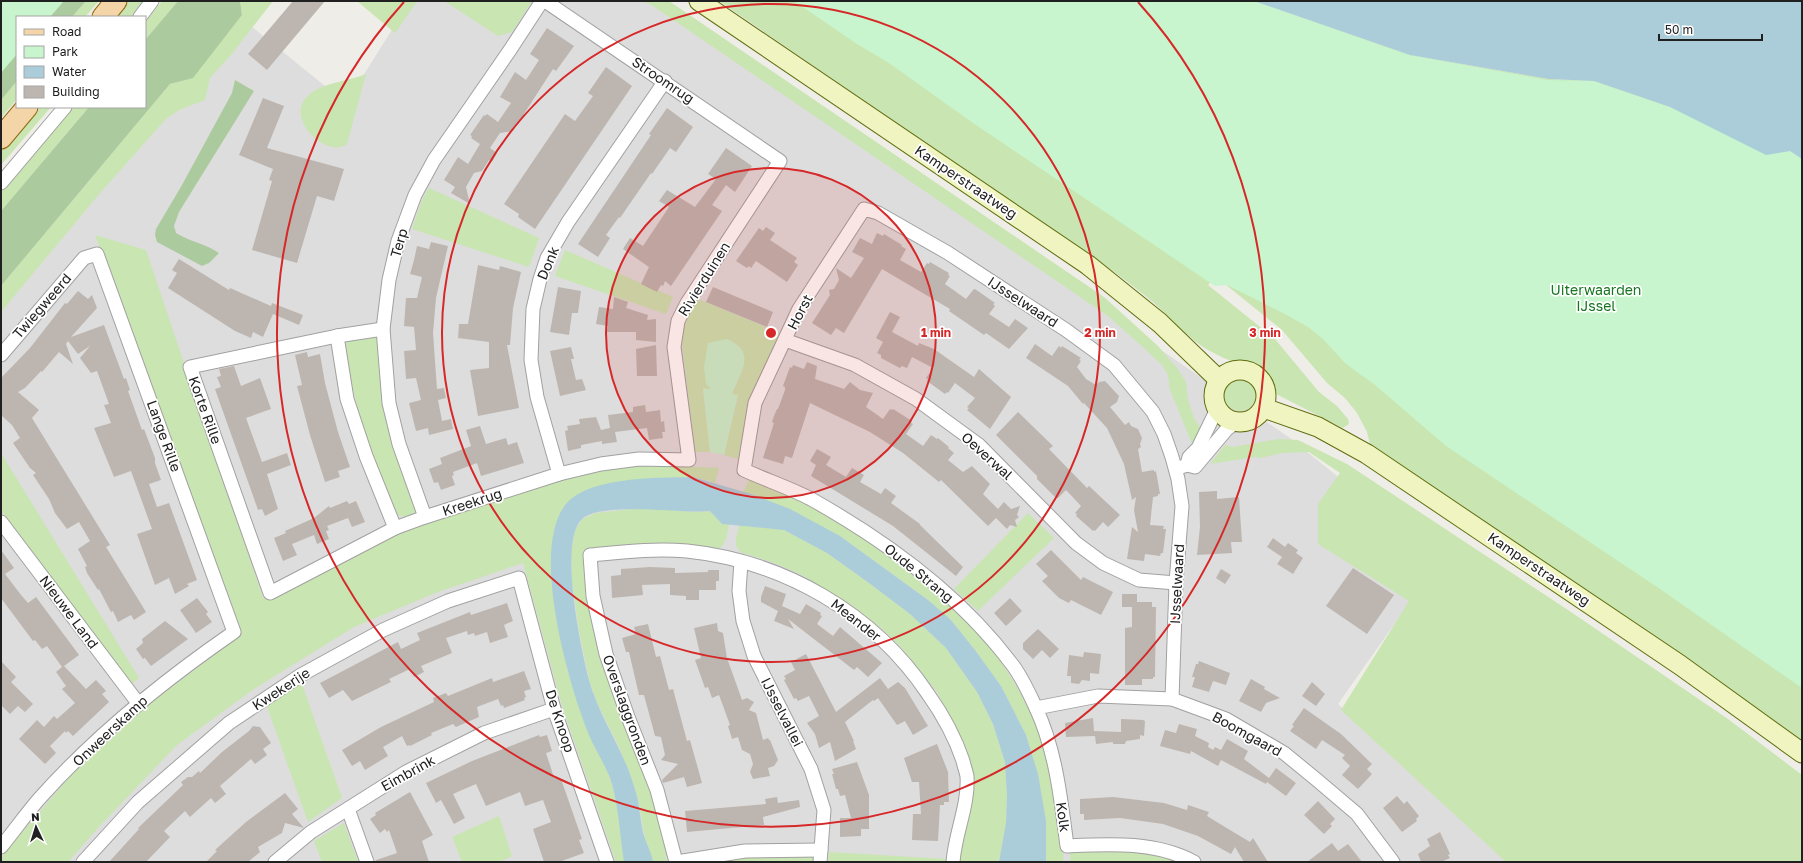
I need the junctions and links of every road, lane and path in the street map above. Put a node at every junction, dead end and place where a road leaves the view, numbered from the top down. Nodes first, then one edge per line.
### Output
1 (116, 1) edge
2 (152, 1) edge
3 (542, 1) edge
4 (545, 1) edge
5 (699, 1) edge
6 (104, 16) edge
7 (141, 16) edge
8 (664, 81) junction
9 (26, 108) edge
10 (64, 108) edge
11 (1, 138) edge
12 (780, 161) joint
13 (1, 183) edge
14 (864, 209) joint
15 (84, 258) joint
16 (383, 329) junction
17 (337, 336) junction
18 (786, 340) junction
19 (1, 355) edge
20 (1219, 380) junction
21 (1264, 408) junction
22 (1217, 409) junction
23 (1236, 422) junction
24 (689, 460) joint
25 (1181, 467) junction
26 (744, 470) joint
27 (558, 474) junction
28 (425, 517) junction
29 (1, 522) edge
30 (395, 528) junction
31 (590, 556) joint
32 (741, 562) junction
33 (519, 578) joint
34 (1176, 583) junction
35 (270, 593) joint
36 (234, 632) joint
37 (1172, 699) junction
38 (138, 703) junction
39 (554, 708) junction
40 (1036, 708) junction
41 (1802, 753) edge
42 (348, 809) junction
43 (1, 847) edge
44 (820, 856) edge
45 (84, 862) edge
46 (275, 862) edge
47 (367, 862) edge
48 (607, 862) edge
49 (676, 862) edge
50 (953, 862) edge
51 (1194, 862) edge
52 (1393, 862) edge

1 - 6 main road
2 - 7 street
3 - 16 street, Terp
4 - 8 street, Stroomrug
5 - 20 main road, Kamperstraatweg
8 - 12 street, Stroomrug
8 - 27 street, Donk
9 - 11 main road
10 - 13 street
12 - 24 street, Rivierduinen
14 - 18 street, Horst
14 - 25 street, IJsselwaard
15 - 19 street, Twiegweerd
15 - 36 street, Lange Rille
16 - 17 street, Korte Rille
16 - 28 street, Terp
17 - 30 street
17 - 35 street, Korte Rille
18 - 26 street, Horst
18 - 34 street, Oeverwal
20 - 21 main road
20 - 22 main road
21 - 23 main road
21 - 41 main road, Kamperstraatweg
22 - 23 main road
22 - 25 street
23 - 25 street
24 - 27 street, Kreekrug
25 - 34 street, IJsselwaard
26 - 40 street, Oude Strang
27 - 28 street, Kreekrug
28 - 30 street, Kreekrug
29 - 38 street, Nieuwe Land
30 - 35 street, Kreekrug
31 - 32 street, Meander
31 - 49 street, Overslaggronden
32 - 44 street, IJsselvallei
32 - 50 street, Meander
33 - 39 street, De Knoop
33 - 45 street, Kwekerije
34 - 37 street, IJsselwaard
36 - 38 street, Onweerskamp
37 - 40 street, Boomgaard
37 - 52 street, Boomgaard
38 - 43 street, Onweerskamp
39 - 42 street, Eimbrink
39 - 48 street, De Knoop
40 - 51 street, Kolk
42 - 46 street, Eimbrink
42 - 47 street
44 - 49 street

